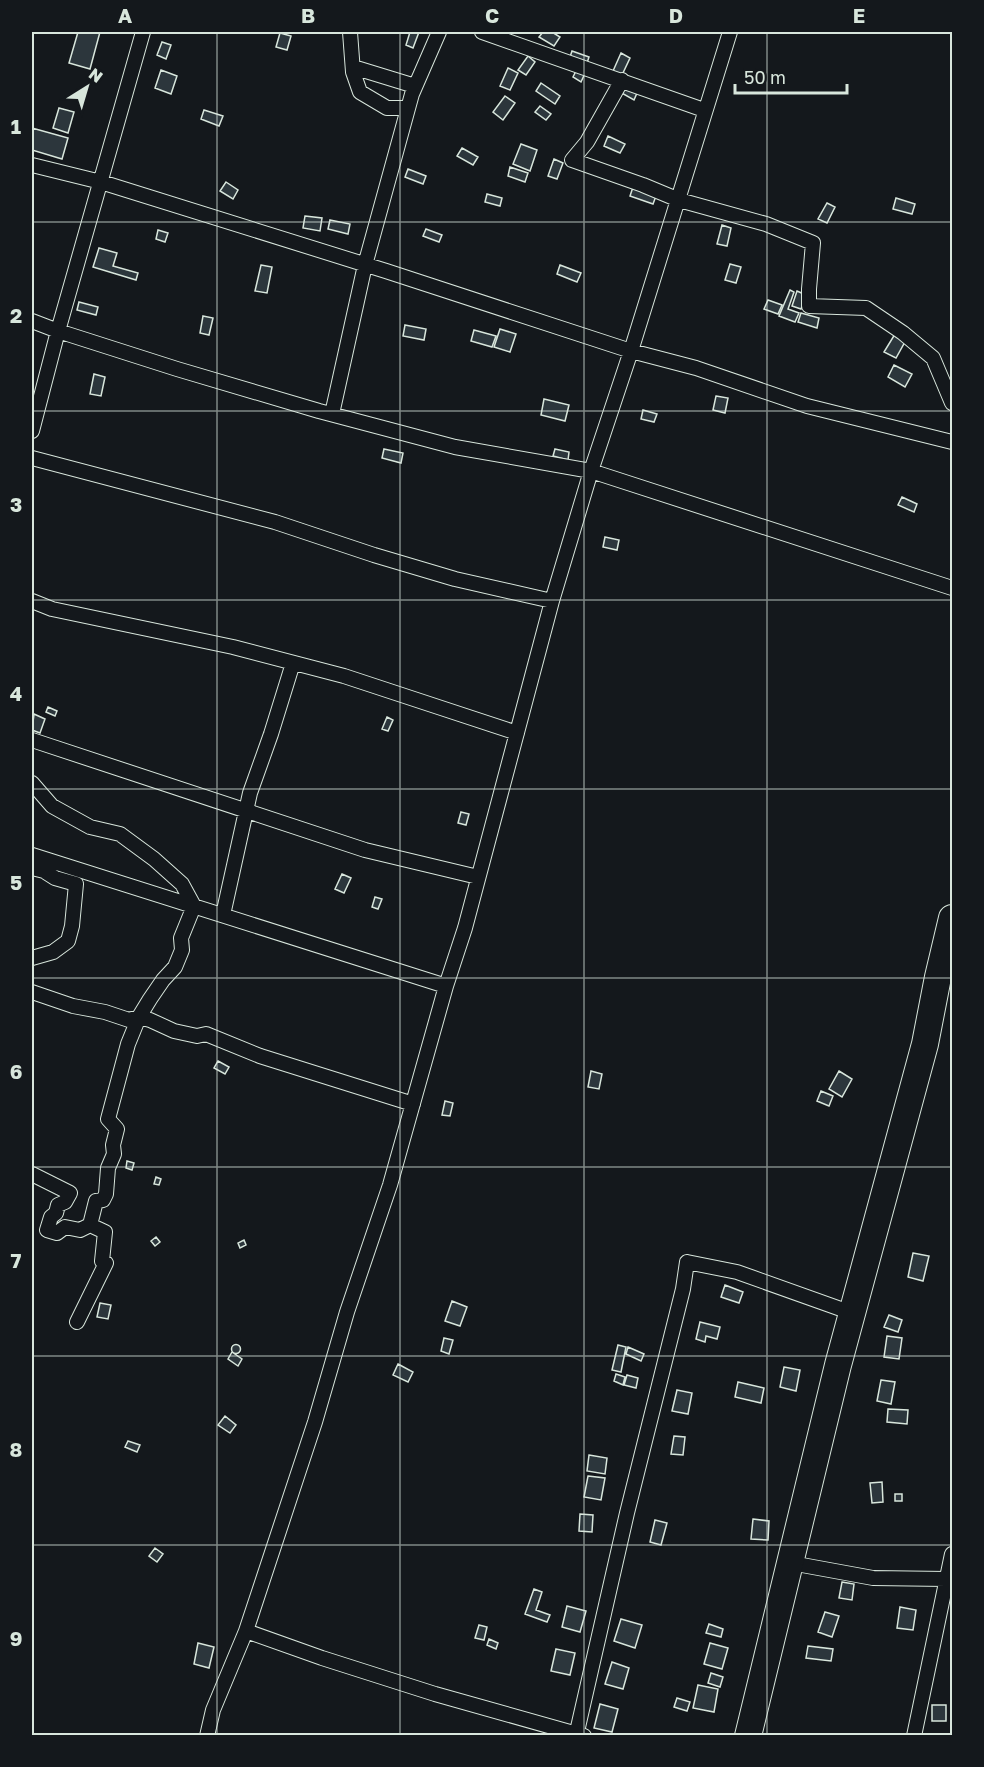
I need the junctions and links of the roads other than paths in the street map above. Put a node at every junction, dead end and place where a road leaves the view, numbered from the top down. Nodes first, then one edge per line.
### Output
1 (143, 32) edge
2 (350, 32) edge
3 (439, 32) edge
4 (482, 32) edge
5 (730, 32) edge
6 (353, 67) junction
7 (622, 80) junction
8 (415, 87) junction
9 (408, 108) junction
10 (704, 110) junction
11 (32, 165) edge
12 (100, 182) junction
13 (679, 200) junction
14 (365, 265) junction
15 (32, 321) edge
16 (58, 331) junction
17 (631, 351) junction
18 (952, 403) edge
19 (332, 414) junction
20 (32, 430) edge
21 (952, 442) edge
22 (32, 458) edge
23 (591, 471) junction
24 (952, 588) edge
25 (32, 601) edge
26 (552, 601) junction
27 (293, 663) junction
28 (517, 733) junction
29 (32, 740) edge
30 (32, 783) edge
31 (246, 812) junction
32 (32, 855) edge
33 (32, 868) edge
34 (478, 878) junction
35 (194, 906) junction
36 (223, 915) junction
37 (952, 918) edge
38 (32, 958) edge
39 (446, 986) junction
40 (32, 993) edge
41 (139, 1017) junction
42 (413, 1104) junction
43 (32, 1174) edge
44 (90, 1225) junction
45 (852, 1313) junction
46 (77, 1322) dead end
47 (952, 1554) edge
48 (791, 1563) junction
49 (946, 1579) junction
50 (946, 1612) edge
51 (246, 1631) junction
52 (579, 1735) edge
53 (207, 1736) edge
54 (748, 1736) edge
55 (914, 1736) edge

1 - 12 street
2 - 6 street
3 - 8 street
4 - 7 street
5 - 10 street
6 - 8 street
6 - 9 street
7 - 10 street
7 - 13 street
8 - 9 street
9 - 14 street
10 - 13 street
11 - 12 street
12 - 14 street
12 - 16 street
13 - 17 street
13 - 18 street
14 - 17 street
14 - 19 street
15 - 16 street
16 - 19 street
16 - 20 street
17 - 21 street
17 - 23 street
19 - 23 street
22 - 26 street
23 - 24 street
23 - 26 street
25 - 27 street
26 - 28 street
27 - 28 street
27 - 31 street
28 - 34 street
29 - 31 street
30 - 35 street
31 - 34 street
31 - 36 street
32 - 35 street
33 - 38 street
34 - 39 street
35 - 36 street
35 - 41 street
36 - 39 street
37 - 45 highway
39 - 42 street
40 - 41 street
41 - 42 street
41 - 44 street
42 - 51 street
43 - 44 street
44 - 46 street
45 - 48 highway
45 - 52 street
47 - 49 street
48 - 49 street
48 - 54 highway
49 - 50 street
50 - 55 street
51 - 52 street
51 - 53 street

